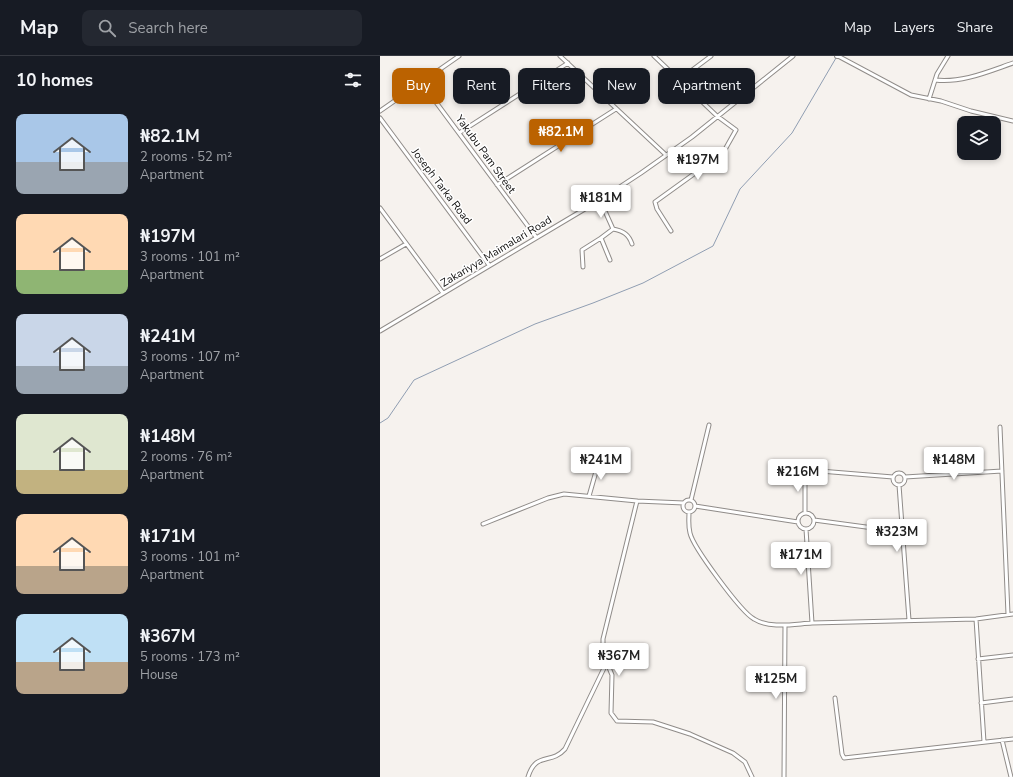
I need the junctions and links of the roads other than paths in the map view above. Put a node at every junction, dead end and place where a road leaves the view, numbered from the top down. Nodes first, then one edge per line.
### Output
1 (459, 56) edge
2 (560, 56) edge
3 (654, 56) edge
4 (711, 56) edge
5 (793, 56) edge
6 (837, 56) edge
7 (948, 56) edge
8 (568, 63) junction
9 (1013, 63) edge
10 (442, 68) edge
11 (666, 68) edge
12 (695, 68) edge
13 (935, 80) junction
14 (929, 99) junction
15 (392, 103) edge
16 (438, 104) edge
17 (705, 104) edge
18 (616, 109) junction
19 (380, 111) edge
20 (718, 116) junction
21 (380, 118) edge
22 (1013, 121) edge
23 (459, 133) junction
24 (666, 155) junction
25 (497, 185) junction
26 (600, 200) junction
27 (380, 208) edge
28 (613, 229) junction
29 (671, 231) dead end
30 (536, 237) junction
31 (601, 238) junction
32 (406, 244) junction
33 (632, 244) dead end
34 (380, 259) edge
35 (610, 260) dead end
36 (489, 265) junction
37 (583, 267) dead end
38 (443, 293) junction
39 (380, 331) edge
40 (709, 425) dead end
41 (1000, 427) dead end
42 (599, 461) dead end
43 (1002, 471) junction
44 (893, 477) junction
45 (905, 477) junction
46 (900, 485) junction
47 (589, 496) junction
48 (691, 500) junction
49 (637, 501) junction
50 (684, 503) junction
51 (695, 506) junction
52 (689, 512) junction
53 (805, 513) junction
54 (814, 520) junction
55 (798, 522) junction
56 (483, 524) dead end
57 (806, 529) junction
58 (903, 532) junction
59 (1008, 614) junction
60 (1013, 614) edge
61 (976, 619) junction
62 (909, 620) junction
63 (812, 623) junction
64 (785, 625) junction
65 (1013, 656) edge
66 (978, 659) junction
67 (607, 662) junction
68 (835, 698) dead end
69 (1013, 699) edge
70 (980, 703) junction
71 (1013, 739) edge
72 (1002, 740) junction
73 (984, 742) junction
74 (528, 777) edge
75 (752, 777) edge
76 (784, 777) edge
77 (1011, 777) edge

1 - 10 street
2 - 8 street
3 - 11 street
4 - 12 street
5 - 20 street, Zakariyya Maimalari Road
6 - 14 street
7 - 13 street
8 - 18 street
8 - 23 street
9 - 13 street
13 - 14 street
14 - 22 street
15 - 19 street
16 - 23 street, Yakubu Pam Street
17 - 20 street
18 - 24 street
18 - 25 street
20 - 24 street, Zakariyya Maimalari Road
20 - 29 street
21 - 36 street, Joseph Tarka Road
23 - 25 street, Yakubu Pam Street
24 - 26 street, Zakariyya Maimalari Road
25 - 30 street, Yakubu Pam Street
26 - 28 street
26 - 30 street, Zakariyya Maimalari Road
27 - 32 street
28 - 31 street
28 - 33 street
30 - 36 street, Zakariyya Maimalari Road
31 - 35 street
31 - 37 street
32 - 34 street
32 - 38 street
36 - 38 street, Zakariyya Maimalari Road
38 - 39 street, Zakariyya Maimalari Road
40 - 48 street
41 - 43 street
42 - 47 street
43 - 45 street
43 - 59 street
44 - 45 street
44 - 46 street
44 - 53 street
45 - 46 street
46 - 58 street
47 - 49 street
47 - 56 street
48 - 50 street
48 - 51 street
49 - 50 street
49 - 67 street
50 - 52 street
51 - 52 street
51 - 55 street
52 - 64 street
53 - 54 street
53 - 55 street
54 - 57 street
54 - 58 street
55 - 57 street
57 - 63 street
58 - 62 street
59 - 60 street
59 - 61 street
61 - 62 street
61 - 66 street
62 - 63 street
63 - 64 street
64 - 76 street
65 - 66 street
66 - 70 street
67 - 74 street
67 - 75 street
68 - 73 street
69 - 70 street
70 - 73 street
71 - 72 street
72 - 73 street
72 - 77 street

